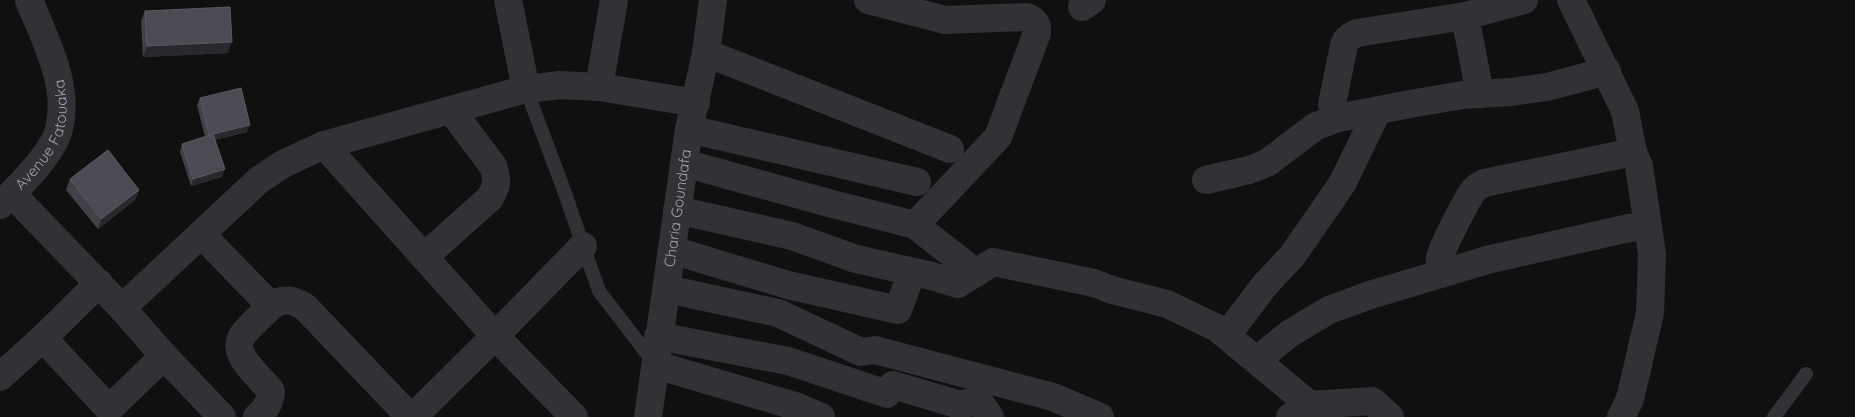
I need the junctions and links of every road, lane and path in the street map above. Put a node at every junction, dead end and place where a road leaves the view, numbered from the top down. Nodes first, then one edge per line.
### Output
1 (29, 0) edge
2 (508, 0) edge
3 (614, 0) edge
4 (713, 0) edge
5 (868, 0) edge
6 (1524, 0) edge
7 (1571, 0) edge
8 (1007, 9) edge
9 (1465, 16) junction
10 (706, 53) junction
11 (1607, 71) junction
12 (599, 87) junction
13 (526, 89) junction
14 (1480, 94) junction
15 (696, 102) junction
16 (1332, 104) dead end
17 (451, 110) junction
18 (1378, 110) junction
19 (690, 129) junction
20 (324, 145) junction
21 (950, 149) dead end
22 (1633, 152) junction
23 (684, 163) junction
24 (1206, 180) dead end
25 (917, 182) dead end
26 (6, 199) edge
27 (677, 210) junction
28 (915, 225) junction
29 (1647, 226) junction
30 (201, 234) junction
31 (582, 246) junction
32 (672, 250) junction
33 (424, 257) junction
34 (912, 272) junction
35 (976, 273) junction
36 (1441, 274) junction
37 (99, 283) junction
38 (667, 289) junction
39 (271, 306) junction
40 (122, 308) junction
41 (1227, 335) junction
42 (495, 336) junction
43 (658, 336) junction
44 (43, 338) junction
45 (164, 356) junction
46 (1257, 360) junction
47 (656, 365) junction
48 (1806, 374) dead end
49 (0, 376) edge
50 (1060, 409) edge
51 (1300, 411) edge
52 (114, 413) edge
53 (222, 417) edge
54 (257, 417) edge
55 (411, 417) edge
56 (574, 417) edge
57 (648, 417) edge
58 (821, 417) edge
59 (990, 417) edge
60 (1100, 417) edge
61 (1390, 417) edge
62 (1621, 417) edge
63 (1774, 417) edge

1 - 26 street, Avenue Fatouaka
2 - 13 street
3 - 12 street
4 - 10 street, Charia Goundafa
5 - 8 street
6 - 9 street
7 - 11 street
8 - 28 street
9 - 14 street
9 - 16 street
10 - 15 street, Charia Goundafa
10 - 21 street
11 - 14 street
11 - 22 street
12 - 13 street
12 - 15 street
13 - 17 street
13 - 31 lane
14 - 18 street
15 - 19 street, Charia Goundafa
17 - 20 street
17 - 33 street
18 - 24 street
18 - 41 street
19 - 23 street, Charia Goundafa
19 - 25 street
20 - 30 street
20 - 33 street
22 - 29 street
22 - 36 street
23 - 27 street, Charia Goundafa
23 - 28 street
26 - 37 street
27 - 32 street, Charia Goundafa
27 - 34 street
28 - 35 street
29 - 36 street
29 - 62 street
30 - 39 street
30 - 40 street
31 - 42 street
31 - 47 lane
32 - 34 street
32 - 38 street, Charia Goundafa
33 - 42 street
34 - 35 street
35 - 41 street
36 - 46 street
37 - 40 street
37 - 44 street
38 - 43 street, Charia Goundafa
38 - 50 street
39 - 54 street
39 - 55 street
40 - 45 street
41 - 46 street
42 - 55 street
42 - 56 street
43 - 47 street, Charia Goundafa
43 - 59 street
44 - 49 street
44 - 52 street
45 - 52 street
45 - 53 street
46 - 51 street
47 - 57 street, Charia Goundafa
47 - 58 street
48 - 63 lane
50 - 60 street
51 - 61 street

